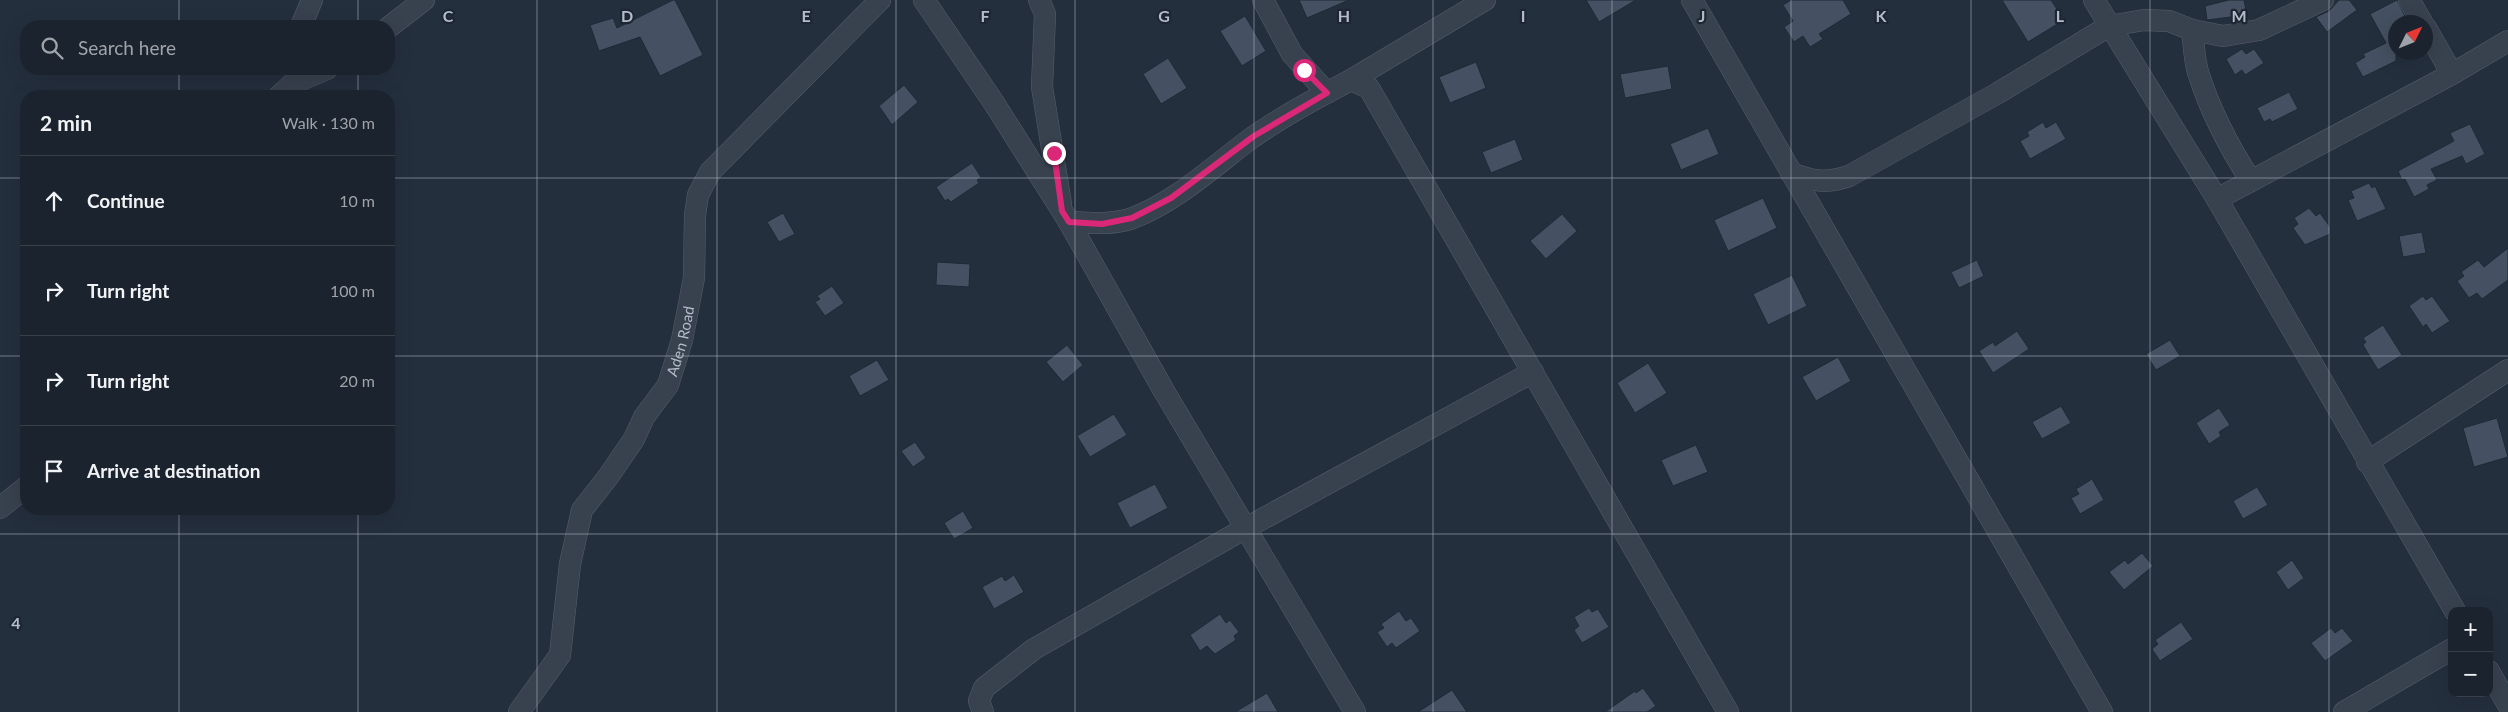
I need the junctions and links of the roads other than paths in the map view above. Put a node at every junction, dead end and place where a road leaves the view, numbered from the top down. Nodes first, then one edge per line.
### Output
1 (312, 0) edge
2 (424, 0) edge
3 (880, 0) edge
4 (924, 0) edge
5 (1040, 0) edge
6 (1263, 0) edge
7 (1485, 0) edge
8 (1692, 0) edge
9 (2094, 0) edge
10 (2323, 0) edge
11 (2409, 0) edge
12 (2418, 15) edge
13 (304, 20) edge
14 (395, 22) edge
15 (2109, 26) junction
16 (2192, 30) junction
17 (2433, 40) edge
18 (2508, 41) edge
19 (2452, 74) junction
20 (286, 75) edge
21 (312, 75) edge
22 (1351, 80) junction
23 (281, 90) edge
24 (285, 90) edge
25 (1327, 93) junction
26 (1791, 173) junction
27 (2252, 181) junction
28 (2217, 199) junction
29 (1066, 216) junction
30 (2508, 370) edge
31 (1533, 372) junction
32 (2367, 462) junction
33 (20, 492) edge
34 (0, 508) edge
35 (1244, 528) junction
36 (2453, 607) edge
37 (2448, 651) edge
38 (2493, 678) edge
39 (2508, 705) edge
40 (519, 712) edge
41 (983, 712) edge
42 (1355, 712) edge
43 (1728, 712) edge
44 (2102, 712) edge
45 (2344, 712) edge

1 - 13 street
2 - 14 street
3 - 40 street, Aden Road
4 - 29 street
5 - 29 street
6 - 25 street
7 - 22 street
8 - 26 street
9 - 15 street
10 - 16 street
11 - 12 street
15 - 16 street
15 - 26 street
15 - 28 street
16 - 27 street
17 - 19 street
18 - 19 street
19 - 27 street
20 - 23 street
21 - 24 street
22 - 25 street
22 - 31 street
25 - 29 street
26 - 44 street
27 - 28 street
28 - 32 street
29 - 35 street
30 - 32 street
31 - 35 street
31 - 43 street
32 - 36 street
33 - 34 street
35 - 41 street
35 - 42 street
37 - 45 street
38 - 39 street

